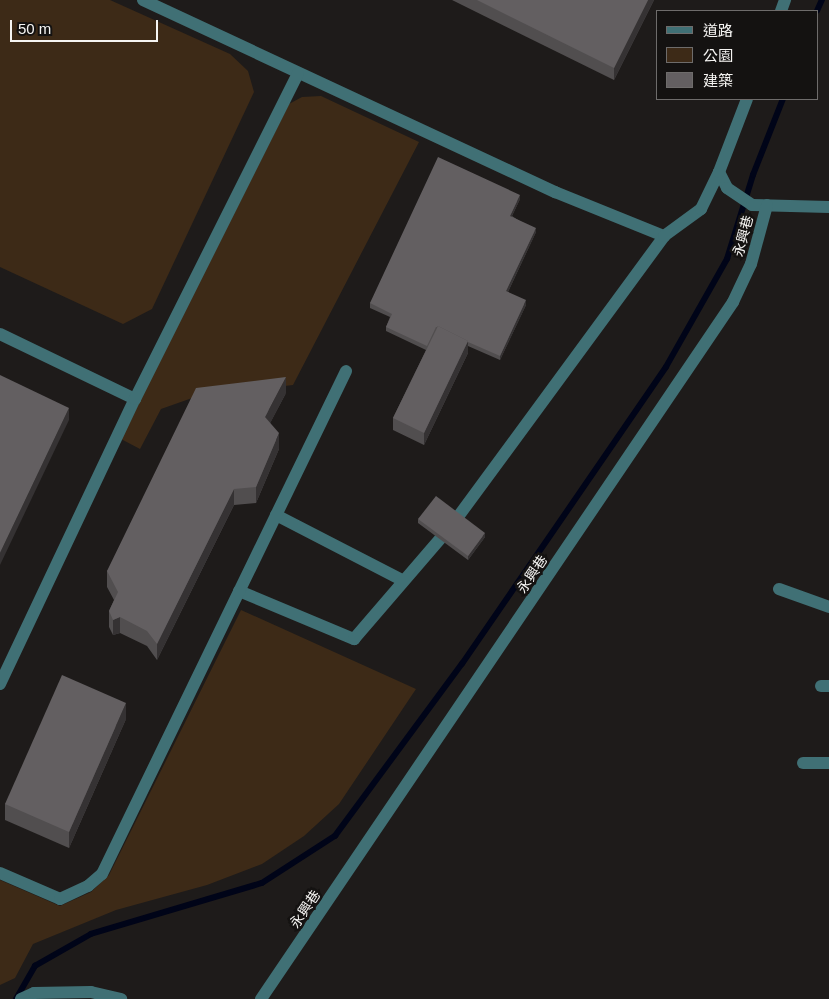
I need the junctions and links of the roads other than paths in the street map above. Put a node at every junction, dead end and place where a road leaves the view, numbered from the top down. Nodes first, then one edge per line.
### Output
1 (143, 0) edge
2 (298, 74) junction
3 (747, 100) edge
4 (720, 172) junction
5 (767, 205) junction
6 (829, 207) edge
7 (664, 236) junction
8 (0, 334) edge
9 (346, 371) dead end
10 (135, 400) junction
11 (276, 515) junction
12 (402, 580) junction
13 (779, 588) dead end
14 (239, 591) junction
15 (829, 607) edge
16 (0, 684) edge
17 (803, 763) dead end
18 (829, 763) edge
19 (0, 873) edge
20 (21, 999) edge
21 (121, 999) edge
22 (261, 999) edge

1 - 2 street
2 - 7 street
2 - 10 street
3 - 4 street
4 - 5 street
4 - 7 street
5 - 6 street, 永興巷
5 - 22 street, 永興巷
7 - 12 street
8 - 10 street
9 - 11 street
10 - 16 street
11 - 12 street
11 - 14 street
12 - 14 street
13 - 15 street
14 - 19 street
17 - 18 street
20 - 21 street

